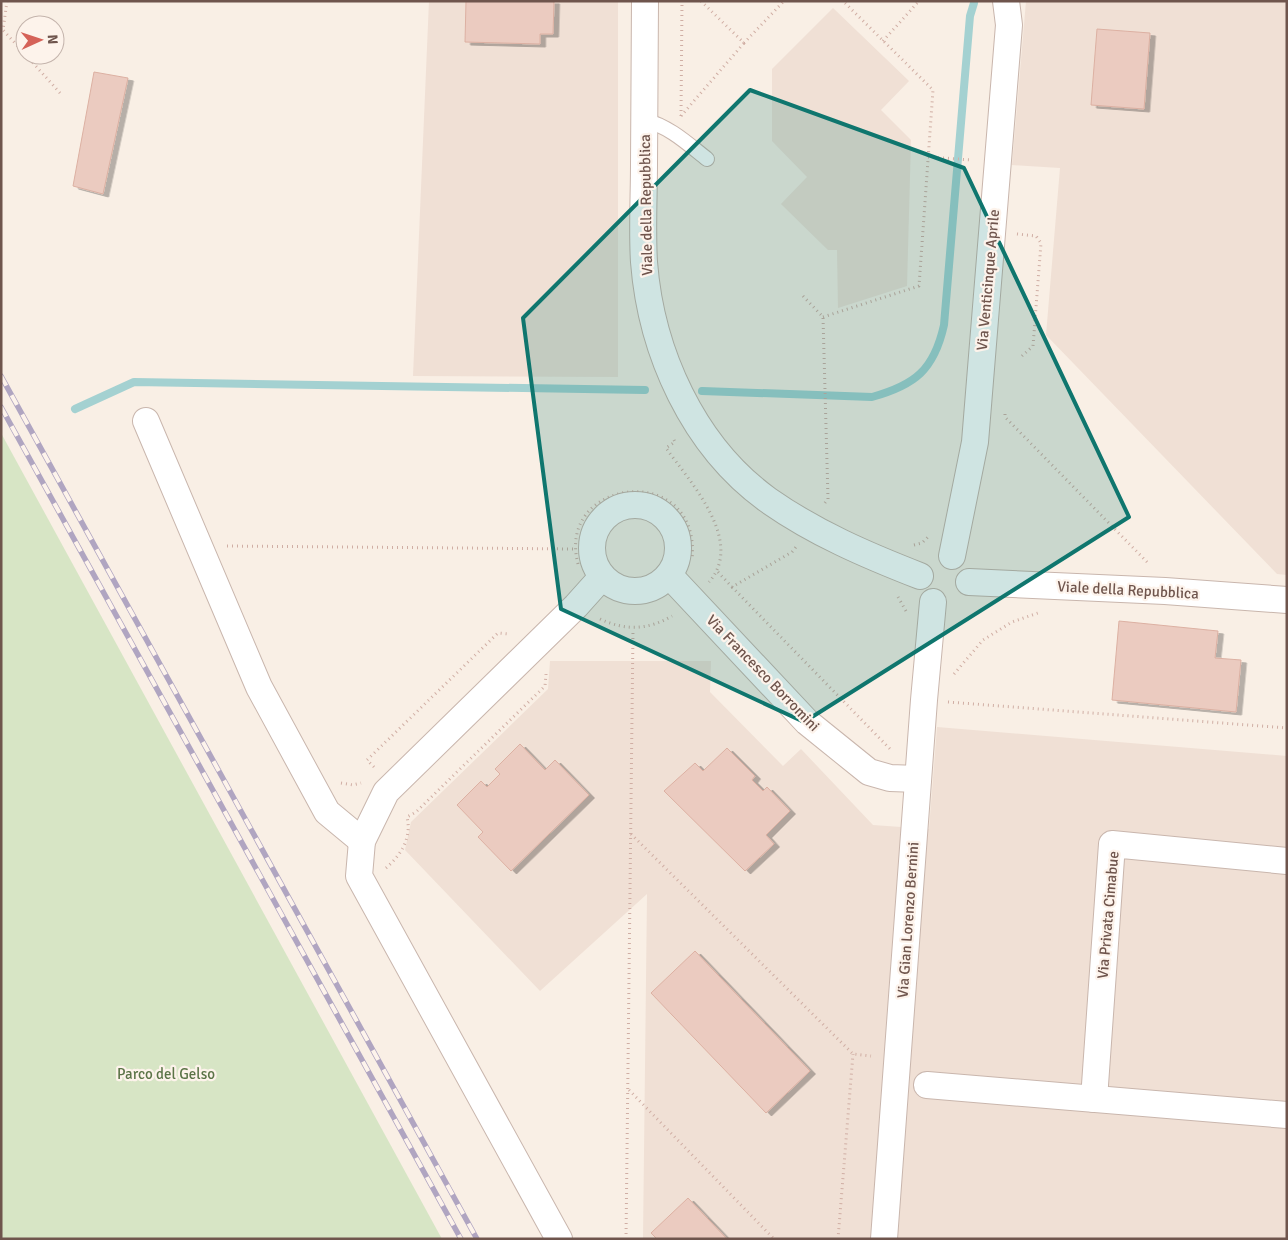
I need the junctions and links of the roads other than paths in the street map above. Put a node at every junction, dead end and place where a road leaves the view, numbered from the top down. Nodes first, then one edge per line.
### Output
1 (645, 1) edge
2 (1006, 1) edge
3 (644, 120) junction
4 (707, 159) dead end
5 (146, 421) dead end
6 (952, 556) junction
7 (680, 570) junction
8 (591, 573) junction
9 (920, 576) junction
10 (969, 582) junction
11 (1287, 600) edge
12 (933, 602) junction
13 (918, 779) junction
14 (362, 840) junction
15 (1287, 861) edge
16 (897, 1070) junction
17 (927, 1085) joint
18 (1094, 1099) junction
19 (1287, 1115) edge
20 (559, 1239) edge
21 (884, 1239) edge

1 - 3 street, Viale della Repubblica
2 - 6 street, Via Venticinque Aprile
3 - 4 lane
3 - 9 street, Viale della Repubblica
5 - 14 street
6 - 9 street
6 - 10 street
7 - 8 street
7 - 8 street
7 - 13 street, Via Francesco Borromini
8 - 14 street
9 - 12 street
10 - 11 street, Viale della Repubblica
10 - 12 street
12 - 13 street, Via Gian Lorenzo Bernini
13 - 16 street, Via Gian Lorenzo Bernini
14 - 20 street
15 - 18 street, Via Privata Cimabue
16 - 17 lane
16 - 21 street, Via Gian Lorenzo Bernini
17 - 18 street
18 - 19 street

